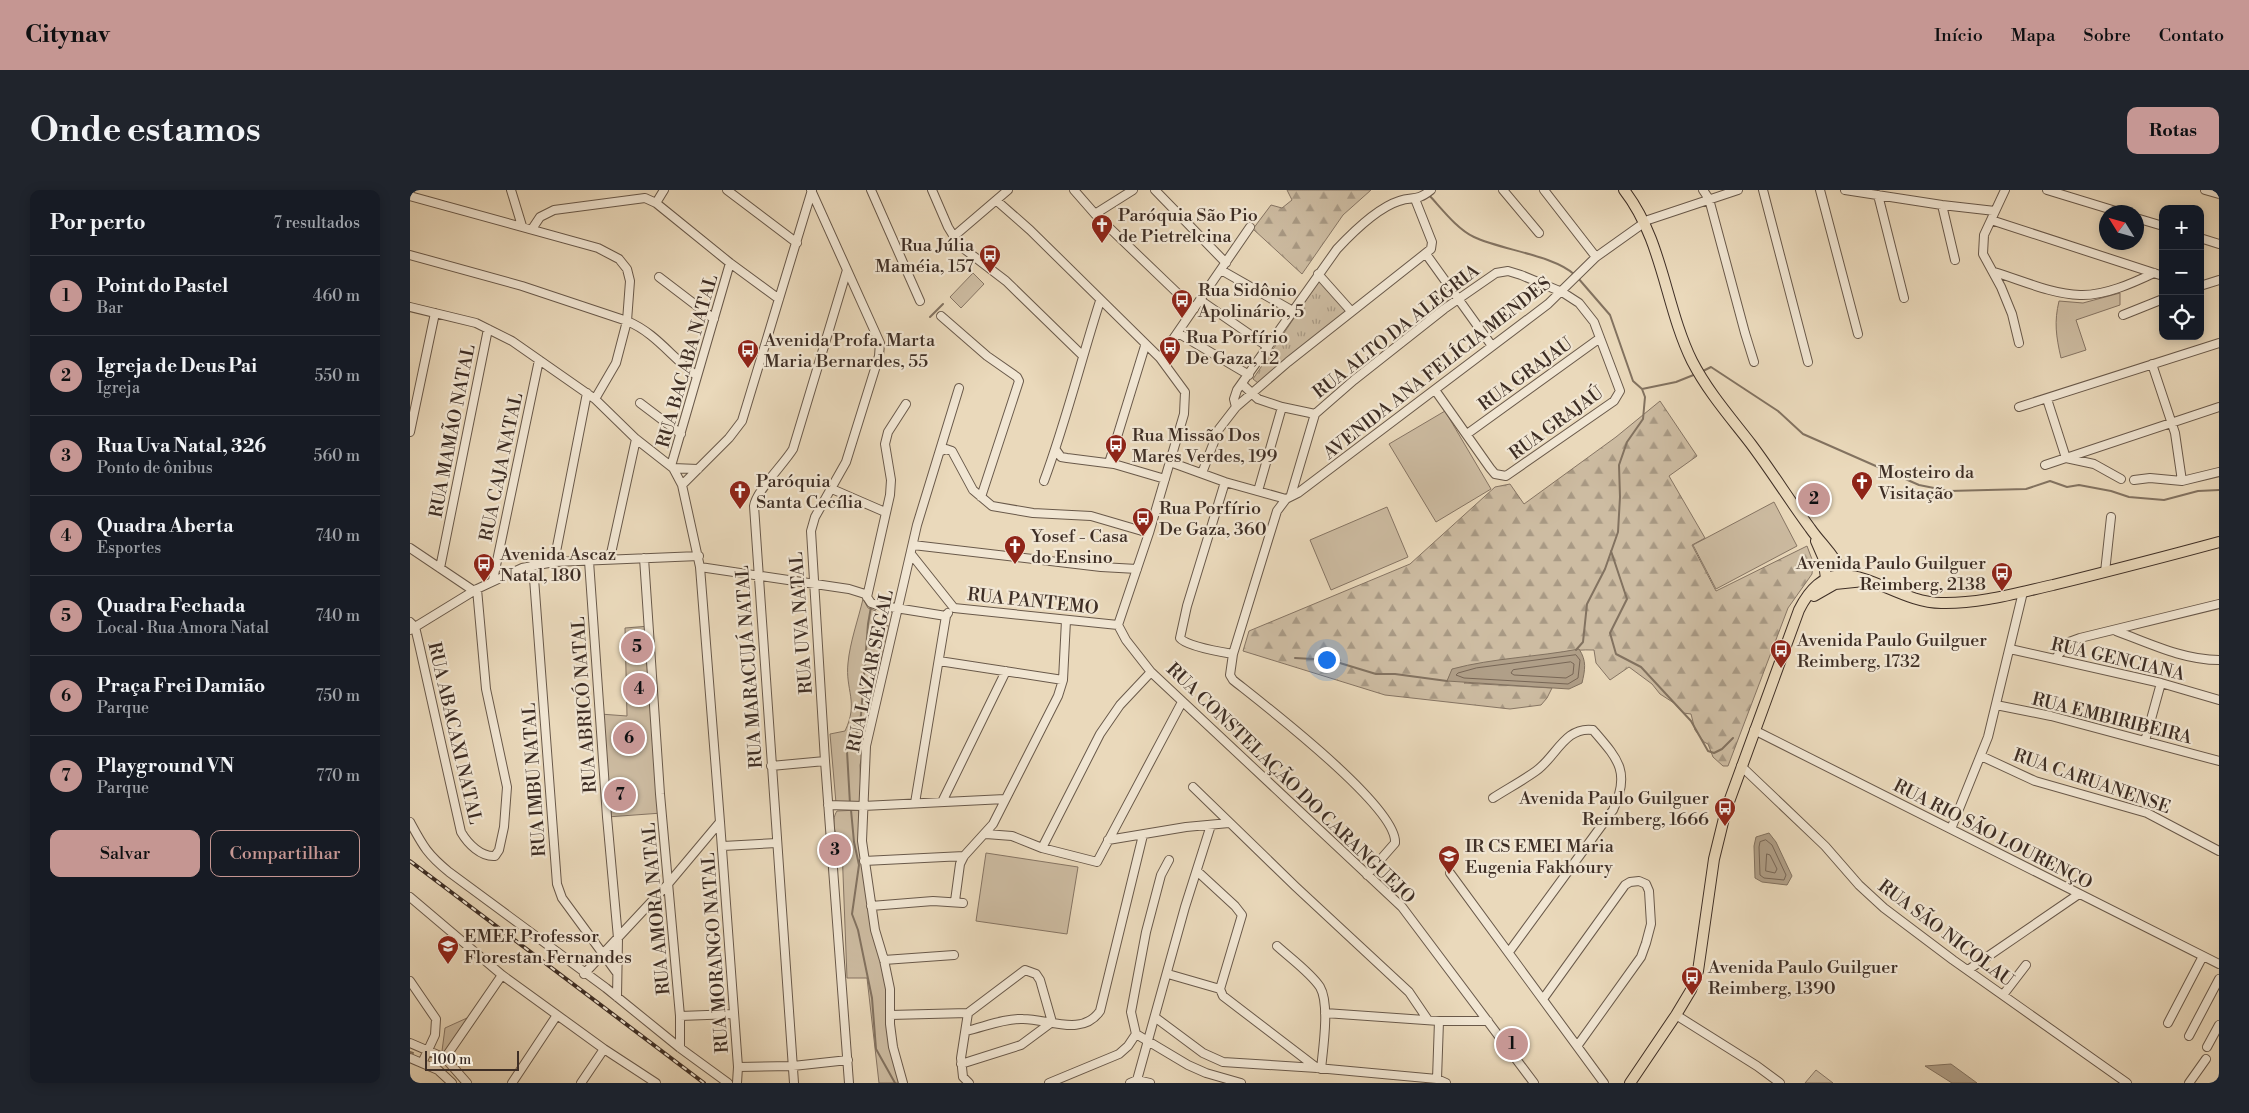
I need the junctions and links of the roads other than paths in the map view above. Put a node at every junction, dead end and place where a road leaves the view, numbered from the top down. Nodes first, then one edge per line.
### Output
1 (511, 190) edge
2 (664, 190) edge
3 (728, 190) edge
4 (811, 190) edge
5 (871, 190) edge
6 (932, 190) edge
7 (1008, 190) edge
8 (1074, 190) edge
9 (1133, 190) edge
10 (1155, 190) edge
11 (1431, 190) edge
12 (1503, 190) edge
13 (1544, 190) edge
14 (1624, 190) edge
15 (1704, 190) edge
16 (1738, 190) edge
17 (1763, 190) edge
18 (1820, 190) edge
19 (1845, 190) edge
20 (2005, 190) edge
21 (2047, 190) edge
22 (2205, 190) edge
23 (2219, 194) edge
24 (1878, 195) junction
25 (410, 196) edge
26 (1414, 199) junction
27 (1709, 199) junction
28 (997, 201) junction
29 (656, 203) junction
30 (1942, 205) junction
31 (2099, 206) edge
32 (1995, 211) junction
33 (1095, 214) junction
34 (1991, 220) junction
35 (2144, 220) edge
36 (1644, 223) junction
37 (2159, 225) edge
38 (522, 226) junction
39 (1250, 227) dead end
40 (532, 229) junction
41 (1538, 233) dead end
42 (953, 237) junction
43 (2204, 239) edge
44 (797, 243) junction
45 (2219, 244) edge
46 (1426, 254) junction
47 (410, 255) edge
48 (1596, 257) junction
49 (1955, 260) dead end
50 (730, 263) junction
51 (1226, 263) junction
52 (847, 270) junction
53 (1221, 270) junction
54 (1994, 272) junction
55 (2154, 273) junction
56 (1318, 274) junction
57 (2159, 275) edge
58 (660, 277) dead end
59 (2219, 280) edge
60 (2204, 285) edge
61 (1562, 292) junction
62 (1458, 298) junction
63 (1904, 298) dead end
64 (779, 299) junction
65 (1200, 300) junction
66 (1100, 301) junction
67 (2159, 301) edge
68 (920, 302) dead end
69 (410, 307) edge
70 (1194, 309) junction
71 (1293, 311) junction
72 (1351, 311) junction
73 (435, 313) junction
74 (1113, 313) junction
75 (2123, 315) dead end
76 (941, 316) dead end
77 (1096, 317) junction
78 (714, 319) junction
79 (628, 321) junction
80 (488, 329) junction
81 (1178, 333) junction
82 (1858, 334) dead end
83 (1600, 338) junction
84 (2019, 343) dead end
85 (2219, 343) edge
86 (1146, 346) junction
87 (1492, 346) junction
88 (1268, 347) junction
89 (1082, 355) junction
90 (1160, 358) junction
91 (538, 360) junction
92 (1754, 362) dead end
93 (1808, 362) dead end
94 (2152, 364) junction
95 (1249, 374) junction
96 (697, 376) junction
97 (1242, 384) junction
98 (959, 388) dead end
99 (1434, 390) junction
100 (587, 393) junction
101 (1253, 394) junction
102 (595, 399) junction
103 (2047, 399) junction
104 (640, 403) dead end
105 (906, 404) dead end
106 (1236, 407) junction
107 (1282, 407) junction
108 (2019, 407) dead end
109 (2219, 407) edge
110 (1315, 414) junction
111 (2171, 423) junction
112 (410, 432) edge
113 (681, 434) junction
114 (1467, 434) junction
115 (636, 439) junction
116 (1056, 450) junction
117 (941, 451) junction
118 (2066, 458) junction
119 (1170, 462) junction
120 (1109, 463) junction
121 (2045, 466) dead end
122 (672, 467) junction
123 (698, 469) junction
124 (2219, 472) edge
125 (1202, 473) junction
126 (1165, 479) junction
127 (2121, 479) dead end
128 (2134, 480) dead end
129 (1044, 481) dead end
130 (2182, 481) junction
131 (1225, 482) junction
132 (682, 485) junction
133 (832, 488) junction
134 (1258, 491) junction
135 (1288, 497) junction
136 (981, 498) junction
137 (885, 512) junction
138 (2112, 517) dead end
139 (1811, 530) junction
140 (1149, 533) junction
141 (2219, 542) edge
142 (913, 545) junction
143 (410, 548) edge
144 (912, 554) junction
145 (699, 556) junction
146 (610, 558) junction
147 (644, 558) junction
148 (589, 560) junction
149 (554, 562) junction
150 (533, 565) junction
151 (700, 567) junction
152 (440, 568) junction
153 (1137, 569) junction
154 (2105, 572) junction
155 (759, 576) junction
156 (1831, 579) junction
157 (493, 580) junction
158 (813, 584) junction
159 (476, 590) junction
160 (2023, 592) junction
161 (867, 598) junction
162 (2219, 604) edge
163 (898, 608) junction
164 (954, 608) junction
165 (946, 616) junction
166 (1066, 620) junction
167 (1118, 624) junction
168 (412, 627) edge
169 (2116, 630) junction
170 (2010, 648) junction
171 (1233, 654) junction
172 (2055, 659) junction
173 (2219, 660) edge
174 (939, 661) junction
175 (1006, 671) junction
176 (1151, 672) junction
177 (1063, 680) junction
178 (2162, 683) junction
179 (2219, 700) edge
180 (1182, 702) junction
181 (1996, 705) junction
182 (1754, 730) junction
183 (2145, 741) junction
184 (1981, 756) junction
185 (825, 761) junction
186 (2219, 761) edge
187 (771, 766) junction
188 (1741, 766) junction
189 (1193, 787) dead end
190 (1493, 798) dead end
191 (1005, 799) junction
192 (942, 802) junction
193 (915, 803) junction
194 (829, 805) junction
195 (861, 806) junction
196 (410, 822) edge
197 (720, 822) junction
198 (1229, 823) junction
199 (1212, 825) junction
200 (1951, 829) junction
201 (986, 834) junction
202 (1143, 836) junction
203 (1108, 840) junction
204 (777, 843) junction
205 (723, 846) junction
206 (1042, 848) junction
207 (2219, 850) edge
208 (964, 856) junction
209 (1169, 860) dead end
210 (864, 861) junction
211 (1197, 871) junction
212 (1450, 873) dead end
213 (1367, 875) junction
214 (668, 884) junction
215 (2079, 894) junction
216 (410, 897) edge
217 (871, 906) junction
218 (618, 938) junction
219 (1277, 946) dead end
220 (1509, 952) junction
221 (602, 953) junction
222 (954, 955) dead end
223 (2203, 956) junction
224 (884, 960) junction
225 (2219, 964) edge
226 (2026, 965) dead end
227 (1968, 970) junction
228 (617, 973) junction
229 (584, 974) junction
230 (1168, 974) junction
231 (502, 975) junction
232 (2219, 979) edge
233 (410, 981) edge
234 (1220, 989) junction
235 (2003, 995) junction
236 (617, 997) junction
237 (1543, 999) junction
238 (968, 1013) junction
239 (1325, 1013) junction
240 (734, 1014) junction
241 (890, 1014) junction
242 (557, 1015) junction
243 (1676, 1015) junction
244 (680, 1016) junction
245 (1156, 1018) junction
246 (1428, 1020) junction
247 (1439, 1021) junction
248 (1488, 1021) junction
249 (1052, 1022) junction
250 (2168, 1023) dead end
251 (2219, 1025) edge
252 (966, 1031) junction
253 (1136, 1034) junction
254 (2189, 1036) dead end
255 (1149, 1040) junction
256 (410, 1043) edge
257 (1578, 1045) junction
258 (680, 1048) junction
259 (2207, 1048) dead end
260 (428, 1049) junction
261 (604, 1049) junction
262 (410, 1058) edge
263 (445, 1058) junction
264 (2206, 1059) dead end
265 (848, 1060) junction
266 (422, 1063) junction
267 (961, 1064) junction
268 (793, 1066) junction
269 (738, 1067) junction
270 (1319, 1068) junction
271 (456, 1070) junction
272 (1436, 1079) junction
273 (450, 1080) edge
274 (1134, 1081) edge
275 (652, 1082) edge
276 (467, 1083) edge
277 (512, 1083) edge
278 (581, 1083) edge
279 (728, 1083) edge
280 (737, 1083) edge
281 (794, 1083) edge
282 (849, 1083) edge
283 (903, 1083) edge
284 (969, 1083) edge
285 (1049, 1083) edge
286 (1150, 1083) edge
287 (1241, 1083) edge
288 (1446, 1083) edge
289 (1534, 1083) edge
290 (1604, 1083) edge
291 (1630, 1083) edge
292 (1780, 1083) edge
293 (2127, 1083) edge
294 (2189, 1083) edge

1 - 38 street
2 - 29 street
3 - 44 street
4 - 44 street
4 - 52 street, RUA UVA NATAL
5 - 68 street
6 - 42 street
7 - 28 street
8 - 33 street
9 - 33 street
10 - 51 street
11 - 26 street
12 - 41 street
13 - 48 street
14 - 36 main road
15 - 27 street
16 - 27 street, AVENIDA ANA FELÍCIA MENDES
17 - 93 street
18 - 82 street
19 - 24 street
20 - 32 street
21 - 31 street
22 - 23 street
24 - 30 street
24 - 63 street
25 - 38 street
26 - 46 street
26 - 56 street
27 - 36 street, AVENIDA ANA FELÍCIA MENDES
27 - 92 street
28 - 42 street
28 - 66 street
29 - 40 street
29 - 50 street
30 - 32 street
30 - 49 street
32 - 34 street
33 - 70 street
34 - 54 street
34 - 55 street
35 - 37 street
36 - 48 street, AVENIDA ANA FELÍCIA MENDES
36 - 139 main road
38 - 40 street
39 - 51 street
40 - 79 street
42 - 89 street
43 - 45 street
44 - 64 street
46 - 62 street
46 - 72 street
47 - 79 street
48 - 61 street, AVENIDA ANA FELÍCIA MENDES
50 - 64 street
50 - 78 street, RUA BACABA NATAL
51 - 53 street
52 - 133 street, RUA UVA NATAL
52 - 155 street, RUA MARACUJÁ NATAL
53 - 65 street
53 - 71 street
54 - 55 street
54 - 84 street
55 - 57 street
56 - 71 street
56 - 72 street
58 - 78 street
59 - 60 street
61 - 62 street, RUA ALTO DA ALEGRIA
61 - 83 street
61 - 87 street, AVENIDA ANA FELÍCIA MENDES
62 - 87 street
62 - 110 street, RUA ALTO DA ALEGRIA
64 - 123 street
65 - 70 street
65 - 88 street
66 - 74 street
66 - 77 street
67 - 75 street
69 - 73 street
70 - 81 street
71 - 88 street
72 - 101 street
73 - 80 street
73 - 112 street
74 - 77 street
74 - 86 street
76 - 136 street
77 - 89 street
78 - 96 street, RUA BACABA NATAL
79 - 96 street
79 - 102 street
80 - 91 street
80 - 152 street, RUA MAMÃO NATAL
81 - 90 street
81 - 95 street
83 - 114 street, RUA GRAJAU
83 - 114 street, RUA GRAJAÚ
85 - 94 street
86 - 90 street
86 - 120 street
87 - 99 street, AVENIDA ANA FELÍCIA MENDES
88 - 95 street
89 - 116 street
90 - 119 street
91 - 100 street
91 - 157 street, RUA CAJA NATAL
94 - 103 street
94 - 111 street
95 - 97 street
96 - 113 street, RUA BACABA NATAL
97 - 101 street
97 - 106 street
98 - 117 street, RUA LAZAR SEGAL
99 - 114 street, RUA GRAJAÚ
99 - 135 street, AVENIDA ANA FELÍCIA MENDES
100 - 102 street
100 - 149 street
101 - 106 street
101 - 107 street
102 - 115 street
103 - 108 street
103 - 118 street
104 - 113 street
105 - 137 street
106 - 125 street
107 - 110 street
107 - 134 street
109 - 111 street
110 - 135 street
111 - 118 street
111 - 130 street
113 - 122 street, RUA BACABA NATAL
115 - 122 street
115 - 146 street
116 - 120 street
116 - 129 street
117 - 136 street
117 - 142 street, RUA LAZAR SEGAL
118 - 121 street
118 - 127 street
119 - 125 street
119 - 126 street
120 - 126 street
122 - 123 street
122 - 132 street, RUA MORANGO NATAL
123 - 132 street
124 - 130 street
125 - 131 street
126 - 140 street
128 - 130 street
131 - 134 street
131 - 171 street
132 - 145 street, RUA MORANGO NATAL
133 - 137 street
133 - 158 street, RUA UVA NATAL
134 - 135 street
135 - 171 street
136 - 140 street
137 - 161 street
138 - 154 street
139 - 156 main road
139 - 156 main road
140 - 153 street
141 - 154 main road
142 - 144 street, RUA LAZAR SEGAL
142 - 153 street
143 - 152 street
144 - 163 street, RUA LAZAR SEGAL
144 - 164 street, RUA PANTEMO
145 - 147 street
145 - 151 street, RUA MORANGO NATAL
146 - 147 street
146 - 148 street
147 - 214 street, RUA AMORA NATAL
148 - 149 street
148 - 218 street, RUA ABRICÓ NATAL
149 - 150 street
150 - 157 street
150 - 221 street, RUA IMBU NATAL
151 - 155 street
151 - 197 street, RUA MORANGO NATAL
152 - 159 street
153 - 167 street
154 - 160 main road
155 - 158 street
155 - 187 street, RUA MARACUJÁ NATAL
156 - 160 main road
156 - 182 main road
157 - 159 street
158 - 161 street
158 - 185 street, RUA UVA NATAL
159 - 168 street
159 - 168 street, RUA ABACAXI NATAL
160 - 170 street
161 - 163 street
162 - 169 street
163 - 165 street
163 - 195 street, RUA LAZAR SEGAL
164 - 165 street
164 - 166 street, RUA PANTEMO
165 - 174 street
166 - 167 street, RUA PANTEMO
166 - 177 street
167 - 176 street, RUA CONSTELAÇÃO DO CARANGUEJO
169 - 172 street
169 - 173 street
170 - 172 street, RUA GENCIANA
170 - 181 street
171 - 213 street
172 - 178 street, RUA GENCIANA
174 - 175 street
174 - 193 street
175 - 177 street
175 - 192 street
176 - 180 street, RUA CONSTELAÇÃO DO CARANGUEJO
176 - 206 street
177 - 191 street
178 - 179 street, RUA GENCIANA
178 - 183 street
180 - 203 street
180 - 213 street, RUA CONSTELAÇÃO DO CARANGUEJO
181 - 183 street, RUA EMBIRIBEIRA
181 - 184 street
182 - 188 main road
182 - 200 street, RUA RIO SÃO LOURENÇO
183 - 186 street, RUA EMBIRIBEIRA
184 - 200 street
184 - 207 street, RUA CARUANENSE
185 - 187 street
185 - 194 street, RUA UVA NATAL
187 - 204 street, RUA MARACUJÁ NATAL
188 - 227 street, RUA SÃO NICOLAU
188 - 243 main road
189 - 198 street
190 - 220 street
191 - 192 street
191 - 201 street
192 - 193 street
193 - 195 street
194 - 195 street
194 - 265 street, RUA UVA NATAL
195 - 210 street, RUA LAZAR SEGAL
196 - 229 street
197 - 205 street, RUA MORANGO NATAL
197 - 214 street
198 - 199 street
198 - 246 street
199 - 202 street
199 - 211 street
200 - 215 street, RUA RIO SÃO LOURENÇO
201 - 206 street
201 - 208 street
202 - 203 street
202 - 249 street
203 - 206 street
204 - 205 street
204 - 268 street, RUA MARACUJÁ NATAL
205 - 240 street, RUA MORANGO NATAL
208 - 210 street
208 - 217 street
209 - 253 street
210 - 217 street, RUA LAZAR SEGAL
211 - 230 street
211 - 234 street
212 - 220 street
213 - 248 street, RUA CONSTELAÇÃO DO CARANGUEJO
214 - 218 street
214 - 244 street, RUA AMORA NATAL
215 - 223 street, RUA RIO SÃO LOURENÇO
215 - 227 street
216 - 231 street
217 - 224 street, RUA LAZAR SEGAL
218 - 221 street
218 - 228 street, RUA ABRICÓ NATAL
219 - 239 street
220 - 237 street
221 - 228 street, RUA IMBU NATAL
221 - 229 street
222 - 224 street
223 - 225 street, RUA RIO SÃO LOURENÇO
223 - 250 street
224 - 241 street, RUA LAZAR SEGAL
226 - 235 street
227 - 235 street, RUA SÃO NICOLAU
228 - 236 street, RUA ABRICÓ NATAL
229 - 236 street
230 - 234 street
230 - 245 street
231 - 242 street
231 - 263 street
232 - 254 street
233 - 260 street
234 - 270 street
235 - 293 street, RUA SÃO NICOLAU
236 - 258 street
237 - 257 street
237 - 257 street
238 - 241 street
238 - 249 street
238 - 252 street
239 - 246 street
239 - 270 street
240 - 244 street
240 - 269 street, RUA MORANGO NATAL
241 - 283 street, RUA LAZAR SEGAL
242 - 261 street
242 - 277 street
243 - 291 main road
243 - 292 street
244 - 258 street, RUA AMORA NATAL
245 - 255 street
245 - 270 street
246 - 247 street
247 - 248 street
247 - 272 street
248 - 289 street, RUA CONSTELAÇÃO DO CARANGUEJO
249 - 252 street
249 - 267 street
251 - 259 street
252 - 267 street
253 - 255 street
253 - 285 street
255 - 274 street
255 - 287 street
256 - 260 street
257 - 290 street
258 - 279 street
260 - 263 street
260 - 266 street
261 - 275 street
261 - 278 street
262 - 266 street
263 - 271 street
264 - 294 street
265 - 268 street
265 - 282 street, RUA UVA NATAL
266 - 273 street
267 - 284 street
268 - 269 street
268 - 281 street, RUA MARACUJÁ NATAL
269 - 280 street, RUA MORANGO NATAL
270 - 272 street
271 - 273 street
271 - 276 street
272 - 288 street
274 - 286 street

